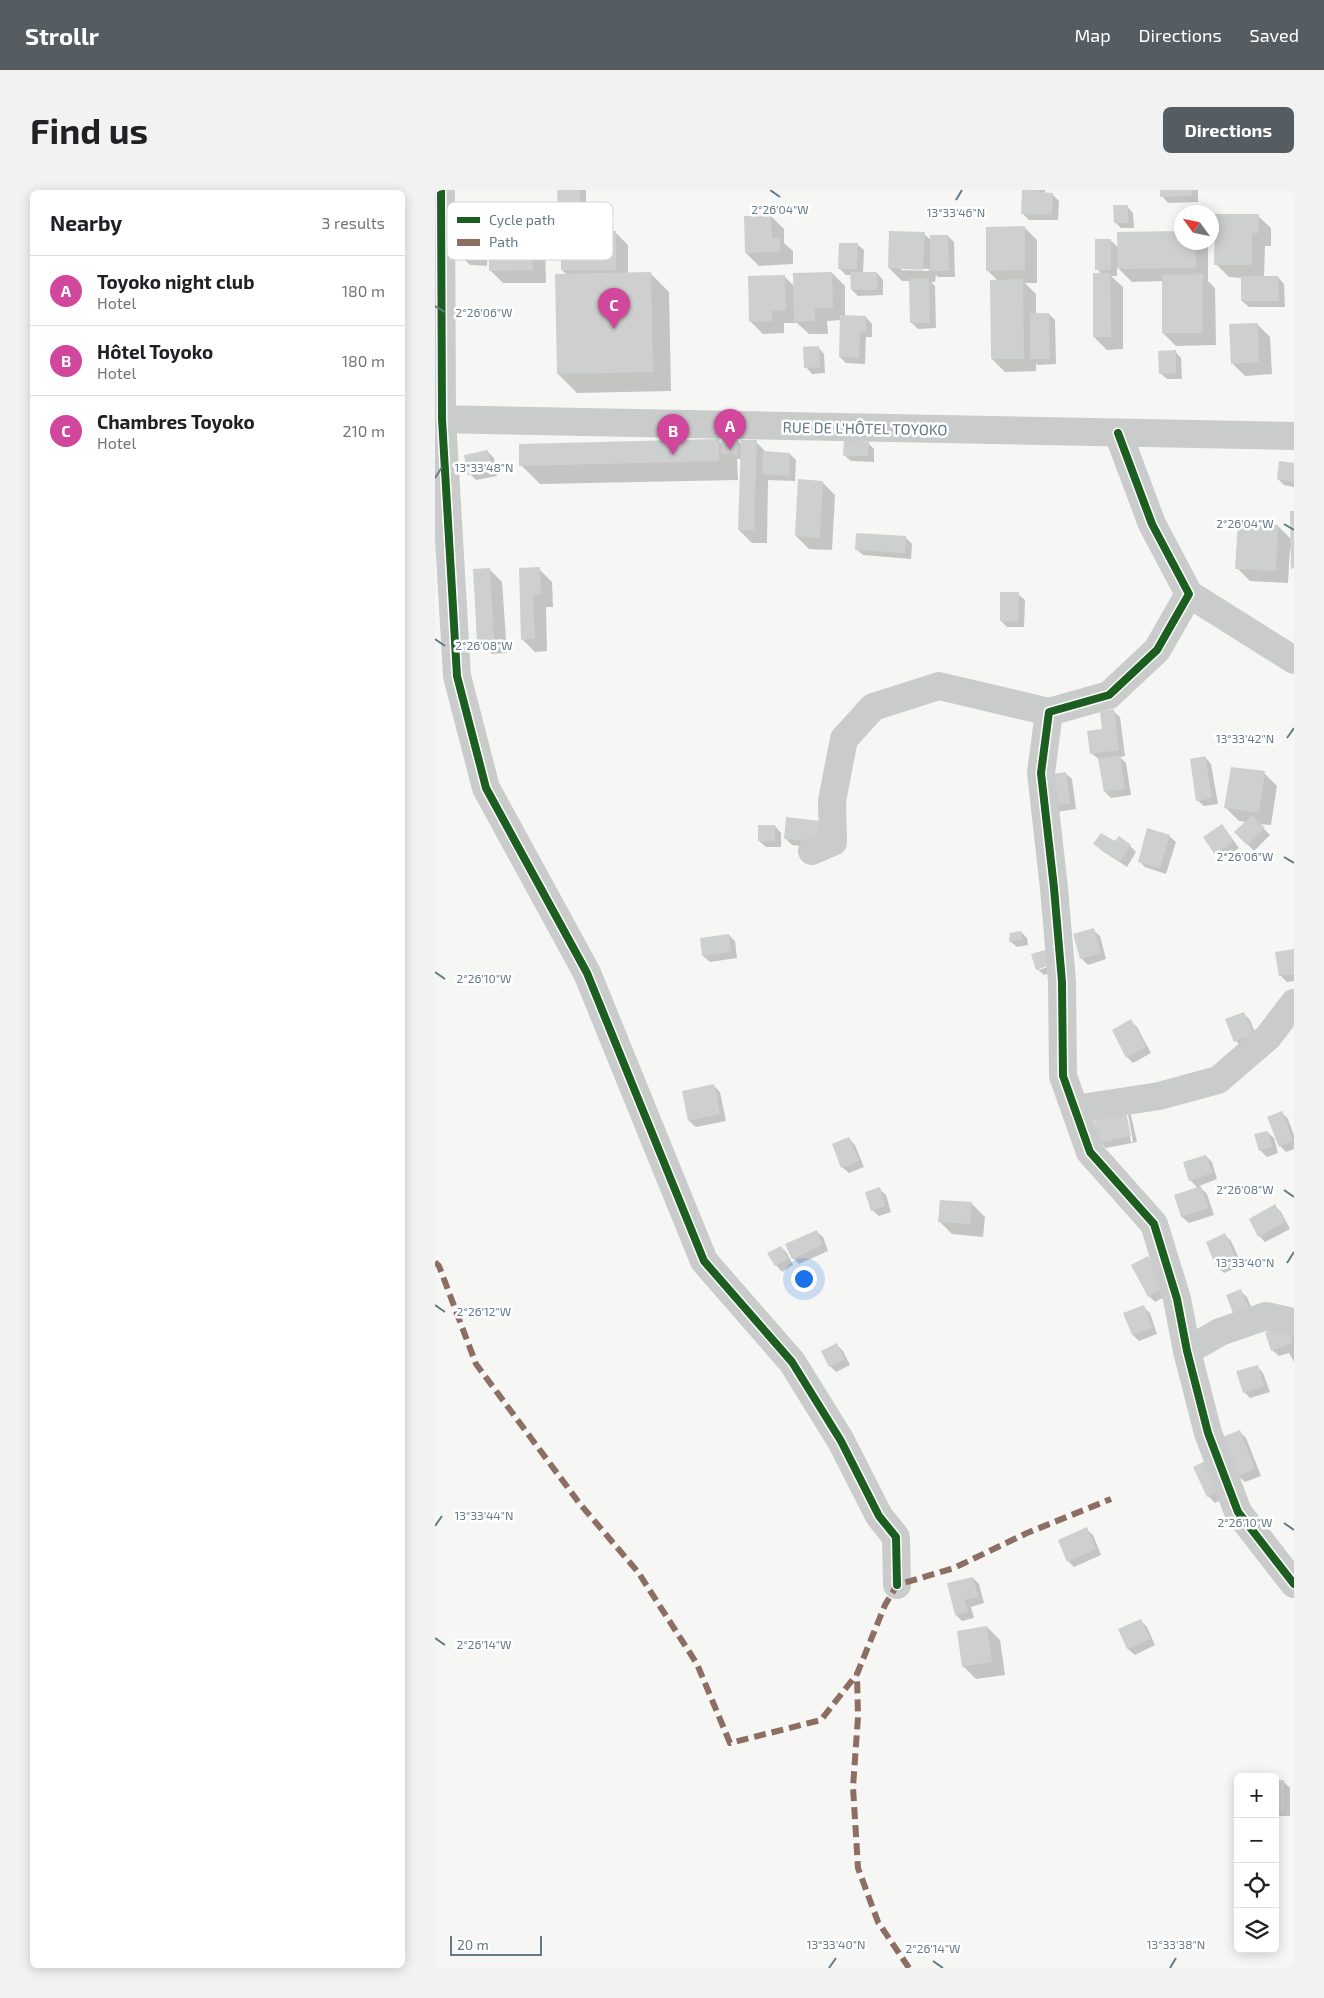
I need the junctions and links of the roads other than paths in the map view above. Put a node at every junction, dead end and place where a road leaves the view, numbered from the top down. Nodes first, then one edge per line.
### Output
1 (441, 190) edge
2 (438, 419) edge
3 (1118, 432) junction
4 (1294, 436) edge
5 (1189, 594) junction
6 (1294, 660) edge
7 (1049, 712) junction
8 (812, 851) dead end
9 (1294, 1003) edge
10 (1075, 1109) junction
11 (1294, 1322) edge
12 (1187, 1351) junction
13 (1294, 1584) edge
14 (897, 1585) dead end

1 - 2 street
2 - 3 street, RUE DE L'HÔTEL TOYOKO
2 - 14 street
3 - 4 street, RUE DE L'HÔTEL TOYOKO
3 - 5 street
5 - 6 street
5 - 7 street
7 - 8 street
7 - 10 street
9 - 10 street
10 - 12 street
11 - 12 street
12 - 13 street

